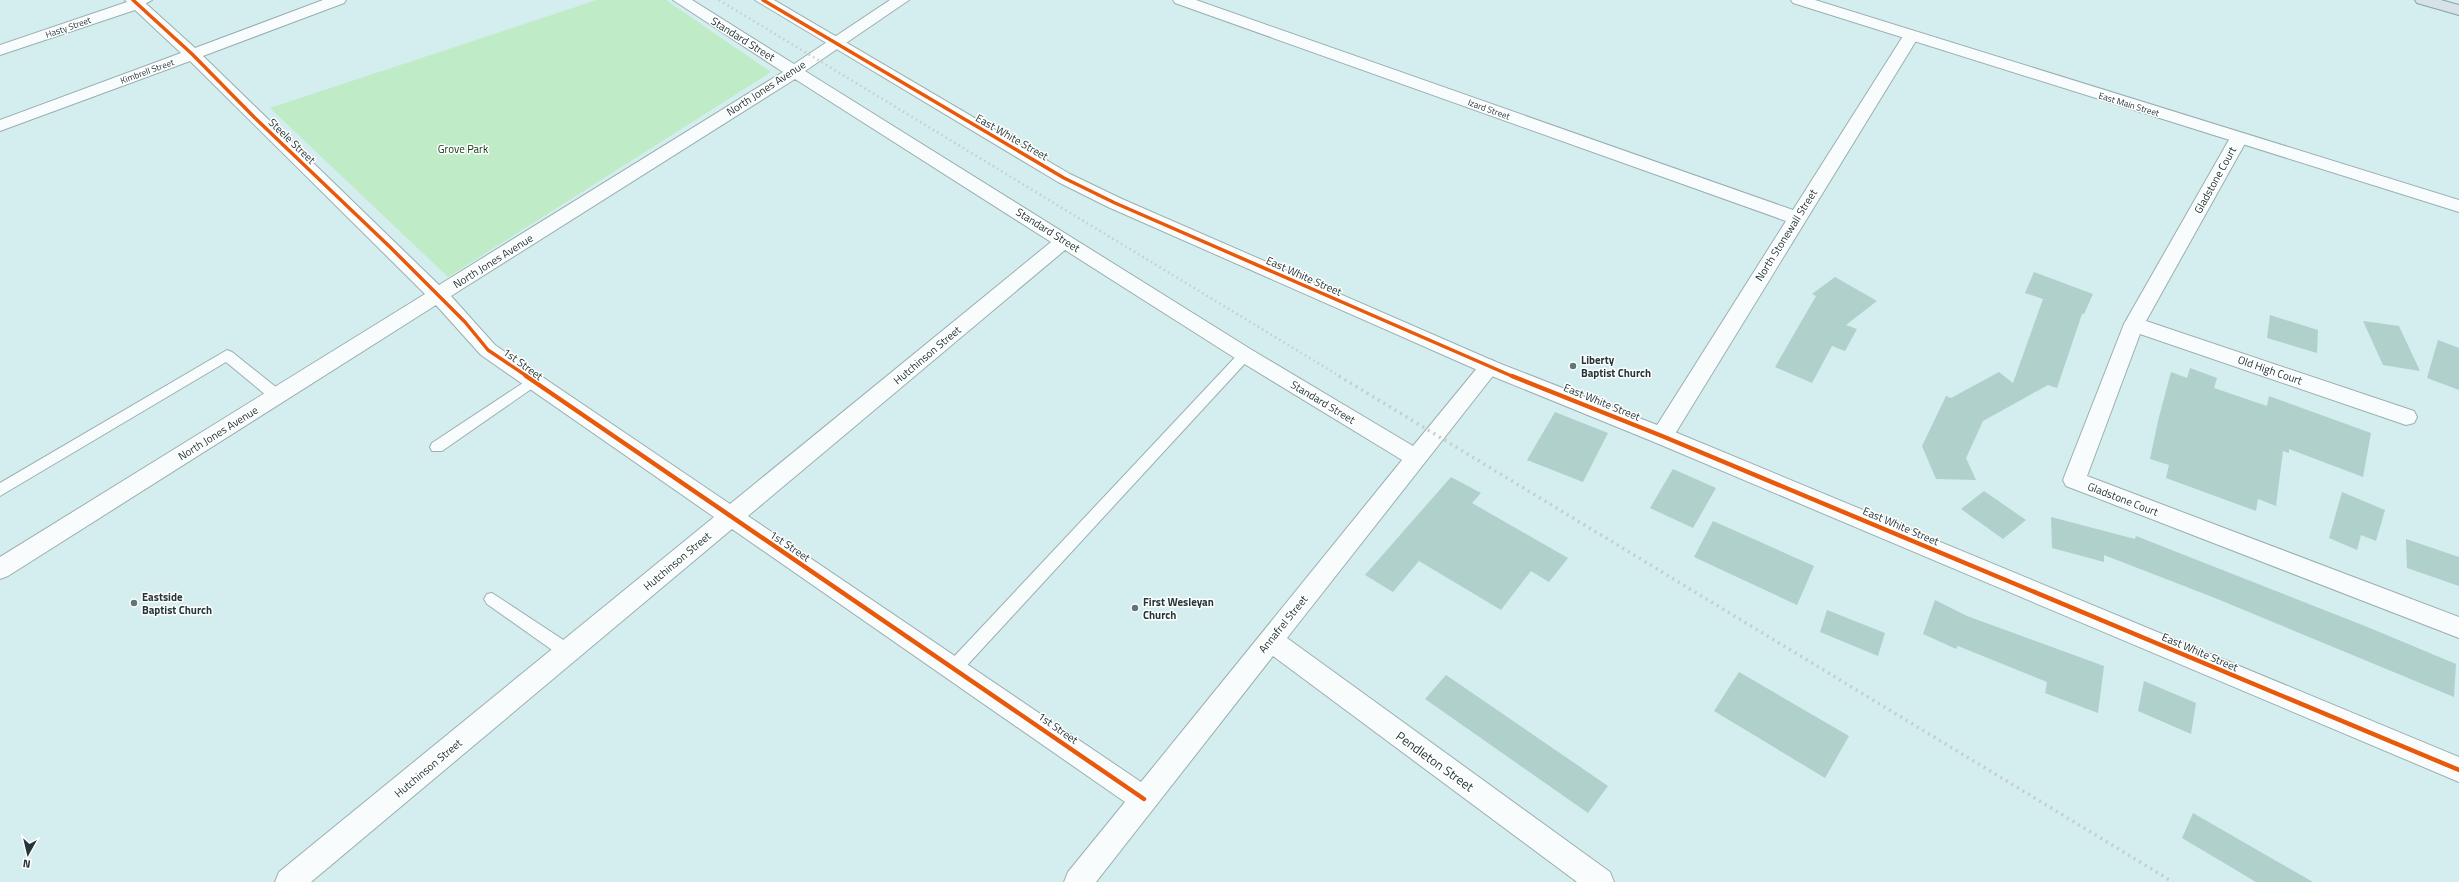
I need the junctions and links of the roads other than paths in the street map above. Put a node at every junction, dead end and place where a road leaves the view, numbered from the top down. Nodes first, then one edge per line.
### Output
1 (338, 0) edge
2 (681, 0) edge
3 (763, 0) edge
4 (901, 0) edge
5 (1181, 0) edge
6 (1799, 0) edge
7 (2423, 0) edge
8 (139, 1) edge
9 (2459, 10) edge
10 (1911, 36) junction
11 (833, 43) junction
12 (0, 50) edge
13 (192, 54) junction
14 (794, 72) junction
15 (0, 126) edge
16 (2239, 138) junction
17 (2459, 206) edge
18 (1796, 218) junction
19 (1065, 240) junction
20 (437, 296) junction
21 (2134, 324) junction
22 (1245, 354) junction
23 (1489, 367) junction
24 (532, 382) junction
25 (277, 396) junction
26 (2406, 417) dead end
27 (1662, 436) junction
28 (437, 447) dead end
29 (1416, 458) junction
30 (0, 490) edge
31 (731, 517) junction
32 (0, 569) edge
33 (492, 599) dead end
34 (2459, 628) edge
35 (1271, 640) junction
36 (568, 652) junction
37 (954, 668) junction
38 (2459, 770) edge
39 (1144, 799) junction
40 (290, 882) edge
41 (1078, 882) edge
42 (1600, 882) edge

1 - 13 street, Kimbrell Street
2 - 14 street, Standard Street
3 - 11 street, East White Street
4 - 11 street, North Jones Avenue
5 - 18 street, Izard Street
6 - 10 street, East Main Street
7 - 9 main road
8 - 12 street, Hasty Street
8 - 13 street, Steele Street
10 - 16 street, East Main Street
10 - 18 street, North Stonewall Street
11 - 14 street, North Jones Avenue
11 - 23 street, East White Street
13 - 15 street, Kimbrell Street
13 - 20 street, Steele Street
14 - 19 street, Standard Street
14 - 20 street, North Jones Avenue
16 - 17 street, East Main Street
16 - 21 street, Gladstone Court
18 - 27 street, North Stonewall Street
19 - 22 street, Standard Street
19 - 31 street, Hutchinson Street
20 - 24 street, 1st Street
20 - 25 street, North Jones Avenue
21 - 26 street, Old High Court
21 - 34 street, Gladstone Court
22 - 29 street, Standard Street
22 - 37 lane
23 - 27 street, East White Street
23 - 29 street, Annafrel Street
24 - 28 lane
24 - 31 street, 1st Street
25 - 30 lane
25 - 32 street, North Jones Avenue
27 - 38 street, East White Street
29 - 35 street, Annafrel Street
31 - 36 street, Hutchinson Street
31 - 37 street, 1st Street
33 - 36 lane
35 - 39 street, Annafrel Street
35 - 42 street, Pendleton Street
36 - 40 street, Hutchinson Street
37 - 39 street, 1st Street
39 - 41 street, Annafrel Street

